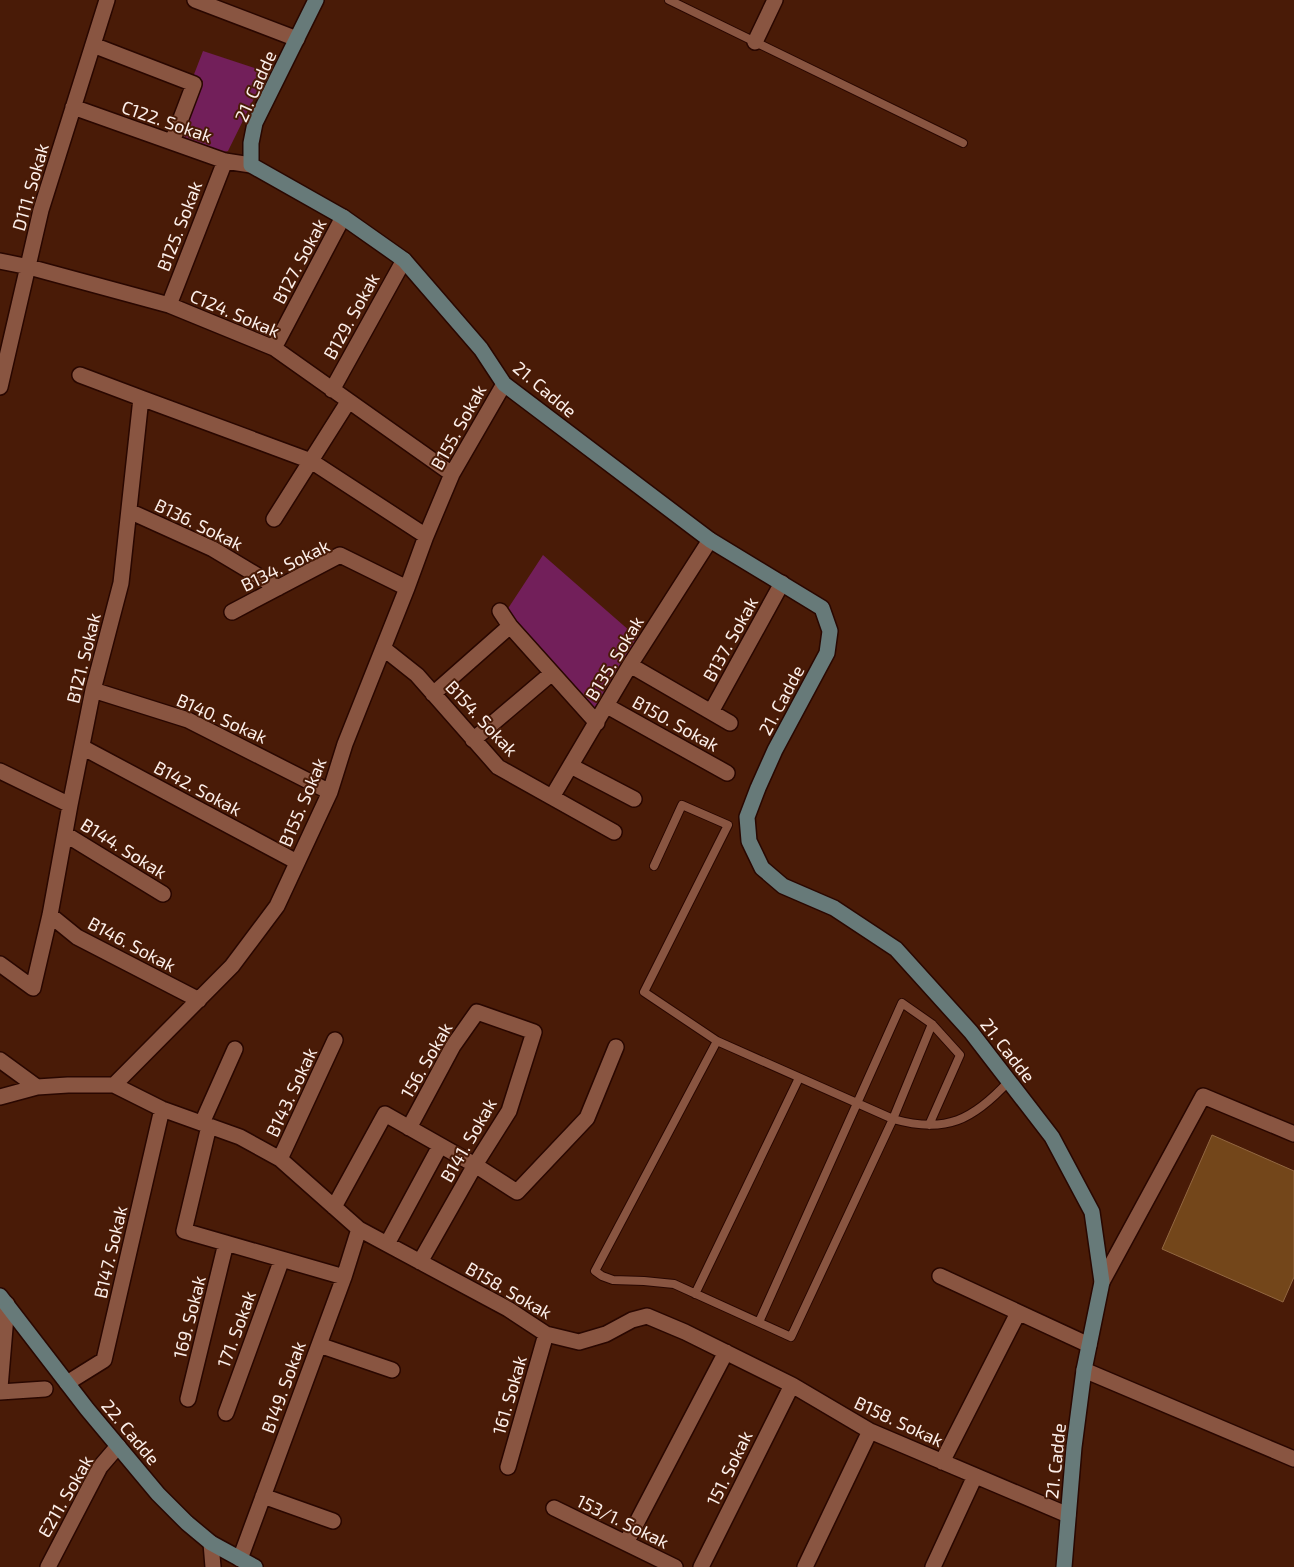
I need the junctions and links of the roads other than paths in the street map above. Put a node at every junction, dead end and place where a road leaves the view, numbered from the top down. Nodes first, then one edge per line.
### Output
1 (107, 0) edge
2 (195, 0) edge
3 (316, 0) edge
4 (668, 0) edge
5 (775, 0) edge
6 (297, 39) junction
7 (755, 42) junction
8 (93, 45) junction
9 (73, 108) junction
10 (172, 142) junction
11 (963, 143) dead end
12 (225, 161) junction
13 (251, 165) junction
14 (343, 217) junction
15 (404, 260) junction
16 (0, 261) edge
17 (29, 267) junction
18 (169, 305) junction
19 (274, 348) junction
20 (80, 375) dead end
21 (504, 384) junction
22 (0, 387) edge
23 (332, 390) junction
24 (141, 398) junction
25 (348, 402) junction
26 (311, 461) junction
27 (452, 474) junction
28 (129, 511) junction
29 (274, 519) dead end
30 (426, 536) junction
31 (710, 540) junction
32 (782, 584) junction
33 (278, 588) junction
34 (407, 588) junction
35 (500, 611) dead end
36 (232, 612) dead end
37 (510, 626) junction
38 (383, 648) junction
39 (630, 665) junction
40 (552, 673) junction
41 (93, 690) junction
42 (433, 694) junction
43 (607, 706) junction
44 (711, 712) junction
45 (597, 722) junction
46 (730, 723) dead end
47 (473, 740) junction
48 (82, 747) junction
49 (571, 766) junction
50 (0, 771) edge
51 (727, 773) dead end
52 (330, 792) junction
53 (552, 797) junction
54 (634, 799) dead end
55 (70, 805) junction
56 (614, 832) dead end
57 (65, 834) junction
58 (297, 862) junction
59 (654, 866) dead end
60 (163, 894) dead end
61 (50, 915) junction
62 (0, 964) edge
63 (199, 1000) junction
64 (477, 1012) joint
65 (932, 1024) junction
66 (335, 1040) dead end
67 (717, 1041) junction
68 (616, 1047) dead end
69 (236, 1049) dead end
70 (0, 1060) edge
71 (800, 1078) junction
72 (1009, 1081) junction
73 (114, 1085) junction
74 (37, 1087) junction
75 (0, 1097) edge
76 (856, 1103) junction
77 (162, 1109) junction
78 (893, 1119) junction
79 (206, 1125) junction
80 (930, 1125) junction
81 (409, 1128) junction
82 (1294, 1134) edge
83 (440, 1146) junction
84 (280, 1159) junction
85 (475, 1165) junction
86 (334, 1207) junction
87 (359, 1229) junction
88 (226, 1243) junction
89 (387, 1244) junction
90 (282, 1259) junction
91 (420, 1262) junction
92 (940, 1276) dead end
93 (344, 1277) junction
94 (1102, 1282) junction
95 (695, 1294) junction
96 (3, 1300) edge
97 (1018, 1313) junction
98 (759, 1322) junction
99 (546, 1334) junction
100 (319, 1345) junction
101 (1089, 1346) junction
102 (726, 1352) junction
103 (392, 1370) dead end
104 (1084, 1370) junction
105 (67, 1383) junction
106 (792, 1385) junction
107 (0, 1388) edge
108 (45, 1389) dead end
109 (0, 1392) edge
110 (188, 1399) dead end
111 (226, 1413) dead end
112 (870, 1431) junction
113 (118, 1446) junction
114 (1294, 1459) edge
115 (942, 1462) junction
116 (508, 1468) dead end
117 (975, 1476) junction
118 (263, 1496) junction
119 (554, 1508) dead end
120 (1068, 1515) junction
121 (333, 1521) dead end
122 (211, 1542) junction
123 (626, 1543) junction
124 (240, 1559) junction
125 (48, 1567) edge
126 (213, 1567) edge
127 (255, 1567) edge
128 (675, 1567) edge
129 (701, 1567) edge
130 (805, 1567) edge
131 (933, 1567) edge
132 (1064, 1567) edge

1 - 8 street, D111. Sokak
2 - 6 street
3 - 6 main road, 21. Cadde
4 - 7 lane
5 - 7 street
6 - 13 main road, 21. Cadde
7 - 11 lane
8 - 9 street, D111. Sokak
8 - 10 street
9 - 10 street, C122. Sokak
9 - 17 street, D111. Sokak
10 - 12 street, C122. Sokak
12 - 13 street, C122. Sokak
12 - 18 street, B125. Sokak
13 - 14 main road, 21. Cadde
14 - 15 main road, 21. Cadde
14 - 19 street, B127. Sokak
15 - 21 main road, 21. Cadde
15 - 23 street, B129. Sokak
16 - 17 street, C124. Sokak
17 - 18 street, C124. Sokak
17 - 22 street, D111. Sokak
18 - 19 street, C124. Sokak
19 - 23 street, C124. Sokak
20 - 24 street
21 - 27 street, B155. Sokak
21 - 31 main road, 21. Cadde
23 - 25 street, C124. Sokak
24 - 26 street
24 - 28 street, B121. Sokak
25 - 26 street
25 - 27 street, C124. Sokak
26 - 29 street
26 - 30 street
27 - 30 street, B155. Sokak
28 - 33 street, B136. Sokak
28 - 41 street, B121. Sokak
30 - 34 street, B155. Sokak
31 - 32 main road, 21. Cadde
31 - 39 street, B135. Sokak
32 - 44 street, B137. Sokak
32 - 72 main road, 21. Cadde
33 - 34 street, B134. Sokak
33 - 36 street, B134. Sokak
34 - 38 street, B155. Sokak
35 - 37 street
37 - 40 street
37 - 42 street
38 - 42 street, B154. Sokak
38 - 52 street, B155. Sokak
39 - 43 street, B135. Sokak
39 - 44 street
40 - 45 street
40 - 47 street
41 - 48 street, B121. Sokak
41 - 52 street, B140. Sokak
42 - 47 street, B154. Sokak
43 - 45 street, B135. Sokak
43 - 51 street, B150. Sokak
44 - 46 street
45 - 49 street, B135. Sokak
47 - 53 street, B154. Sokak
48 - 55 street, B121. Sokak
48 - 58 street, B142. Sokak
49 - 53 street, B135. Sokak
49 - 54 street
50 - 55 street
52 - 58 street, B155. Sokak
53 - 56 street, B154. Sokak
55 - 57 street, B121. Sokak
57 - 60 street, B144. Sokak
57 - 61 street, B121. Sokak
58 - 63 street, B155. Sokak
59 - 67 lane
61 - 62 street, B121. Sokak
61 - 63 street, B146. Sokak
63 - 73 street, B155. Sokak
64 - 81 street, 156. Sokak
64 - 85 street, B141. Sokak
65 - 76 lane
65 - 78 lane
65 - 80 lane
66 - 84 street, B143. Sokak
67 - 71 lane
67 - 95 lane
68 - 85 street, 156. Sokak
69 - 79 street
70 - 74 street
71 - 76 lane
71 - 95 lane
72 - 80 lane
72 - 94 main road, 21. Cadde
73 - 74 street
73 - 77 street, B158. Sokak
74 - 75 street
76 - 78 lane
76 - 98 lane
77 - 79 street, B158. Sokak
77 - 105 street, B147. Sokak
78 - 80 lane
78 - 98 lane
79 - 84 street, B158. Sokak
79 - 88 street
81 - 83 street, 156. Sokak
81 - 86 street, 156. Sokak
82 - 94 street
83 - 85 street, 156. Sokak
83 - 89 street
84 - 86 street, B158. Sokak
85 - 91 street, B141. Sokak
86 - 87 street, B158. Sokak
87 - 89 street, B158. Sokak
87 - 93 street, B149. Sokak
88 - 90 street
88 - 110 street, 169. Sokak
89 - 91 street, B158. Sokak
90 - 93 street
90 - 111 street, 171. Sokak
91 - 99 street, B158. Sokak
92 - 97 street
93 - 100 street, B149. Sokak
94 - 101 main road, 21. Cadde
95 - 98 lane
96 - 105 main road, 22. Cadde
96 - 107 street
97 - 101 street
97 - 115 street
99 - 102 street, B158. Sokak
99 - 116 street, 161. Sokak
100 - 103 street
100 - 118 street, B149. Sokak
101 - 104 main road, 21. Cadde
102 - 106 street, B158. Sokak
102 - 123 street
104 - 114 street
104 - 120 main road, 21. Cadde
105 - 113 main road, 22. Cadde
106 - 112 street, B158. Sokak
106 - 129 street, 151. Sokak
108 - 109 street
112 - 115 street, B158. Sokak
112 - 130 street
113 - 122 main road, 22. Cadde
113 - 125 street, E211. Sokak
115 - 117 street, B158. Sokak
117 - 120 street, B158. Sokak
117 - 131 street
118 - 121 street
118 - 124 street, B149. Sokak
119 - 123 street, 153/1. Sokak
120 - 132 main road, 21. Cadde
122 - 124 main road, 22. Cadde
122 - 126 street
123 - 128 street, 153/1. Sokak
124 - 127 main road, 22. Cadde

